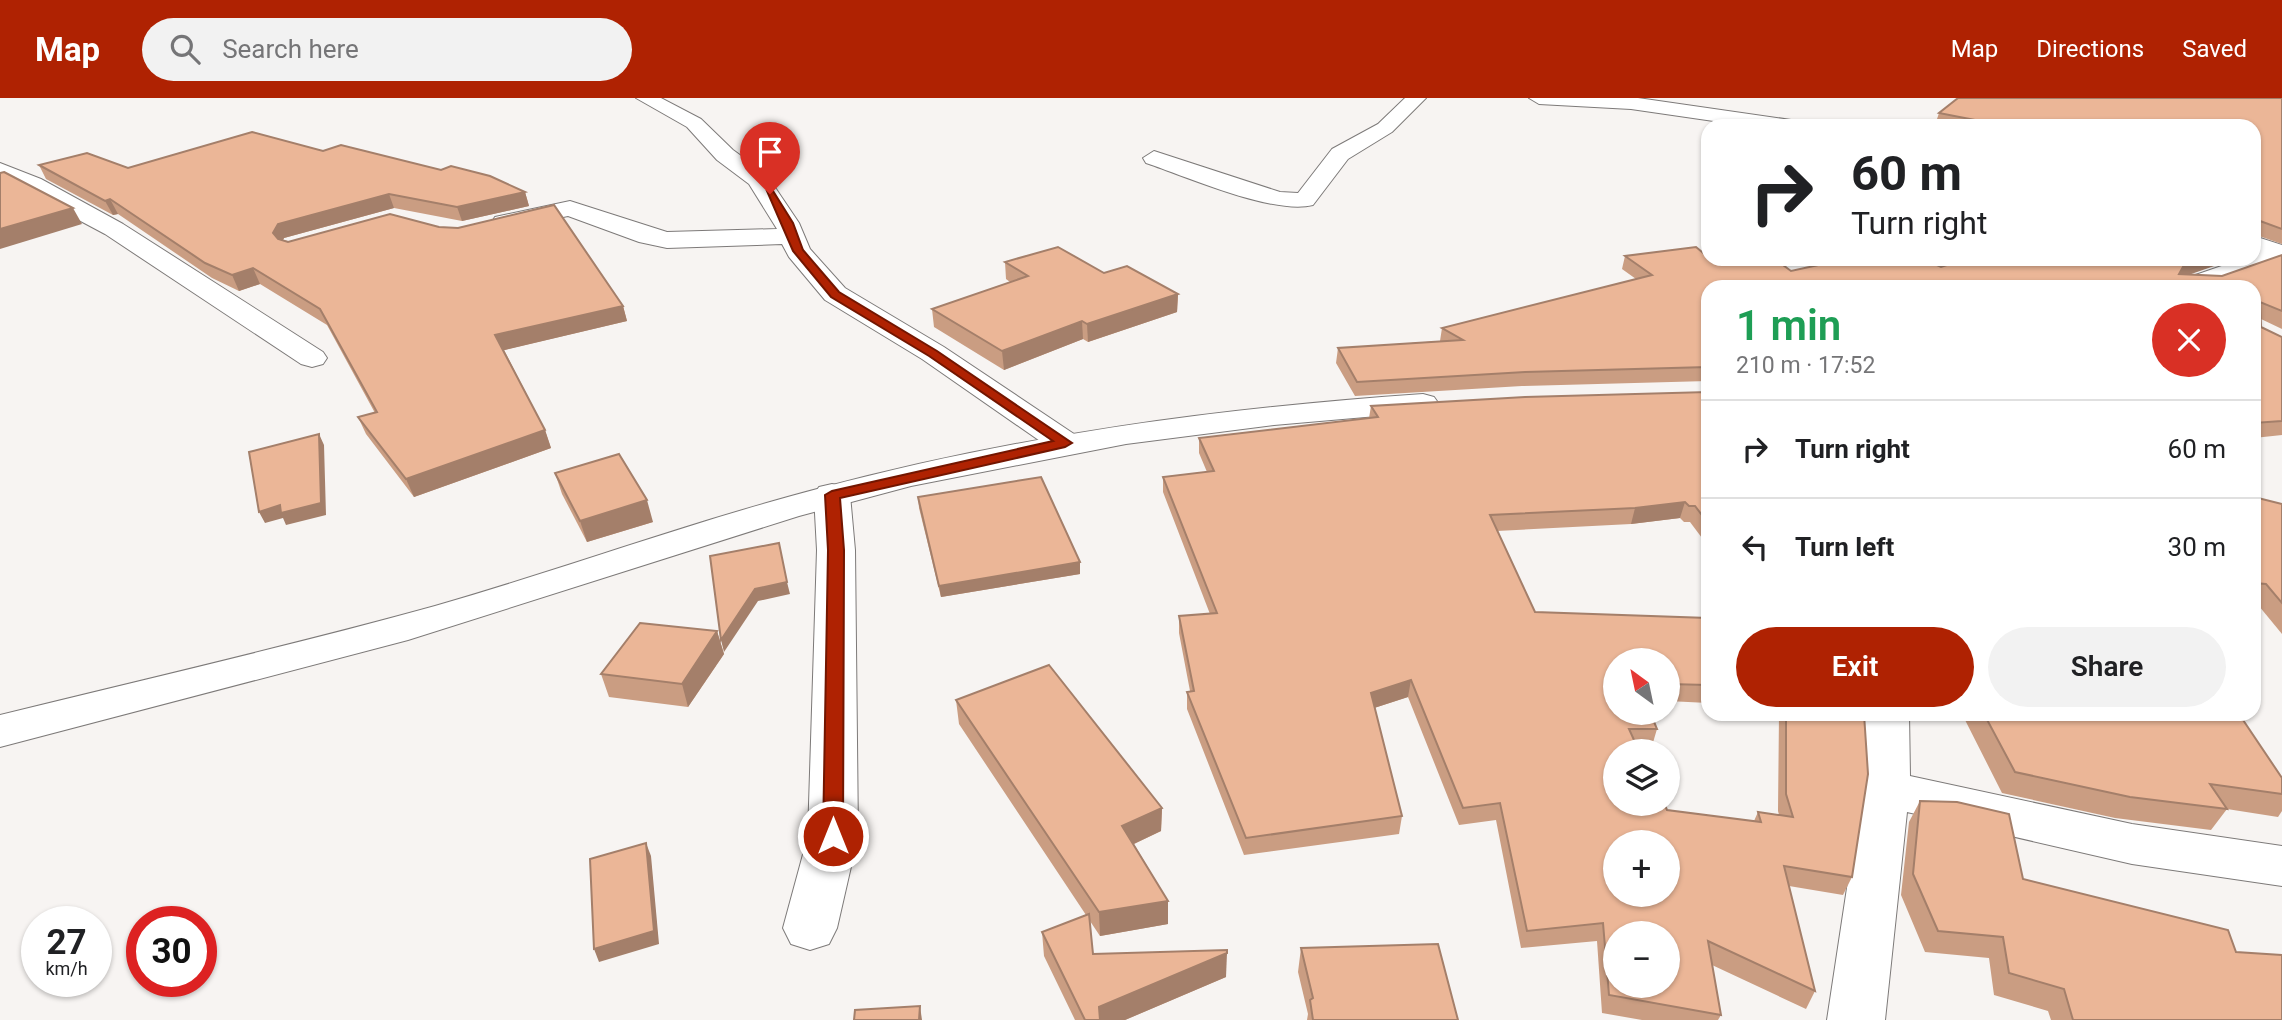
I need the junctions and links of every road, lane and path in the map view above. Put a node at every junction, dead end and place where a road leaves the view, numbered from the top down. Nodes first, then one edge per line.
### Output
1 (646, 98) edge
2 (1416, 98) edge
3 (1539, 98) edge
4 (1742, 119) edge
5 (1154, 158) dead end
6 (0, 170) edge
7 (478, 229) edge
8 (792, 236) junction
9 (2261, 246) edge
10 (2282, 253) edge
11 (2261, 261) edge
12 (2246, 266) edge
13 (2207, 280) edge
14 (312, 358) dead end
15 (1455, 402) edge
16 (1065, 443) junction
17 (832, 495) junction
18 (1887, 721) edge
19 (0, 731) edge
20 (1886, 789) junction
21 (2282, 866) edge
22 (810, 928) dead end
23 (1856, 1020) edge

1 - 8 street
2 - 5 street
3 - 4 street
6 - 14 street
7 - 8 street
8 - 16 street
9 - 10 street
10 - 11 street
12 - 13 street
15 - 16 street
16 - 17 street
17 - 19 street
17 - 22 street
18 - 20 street
20 - 21 street
20 - 23 street

